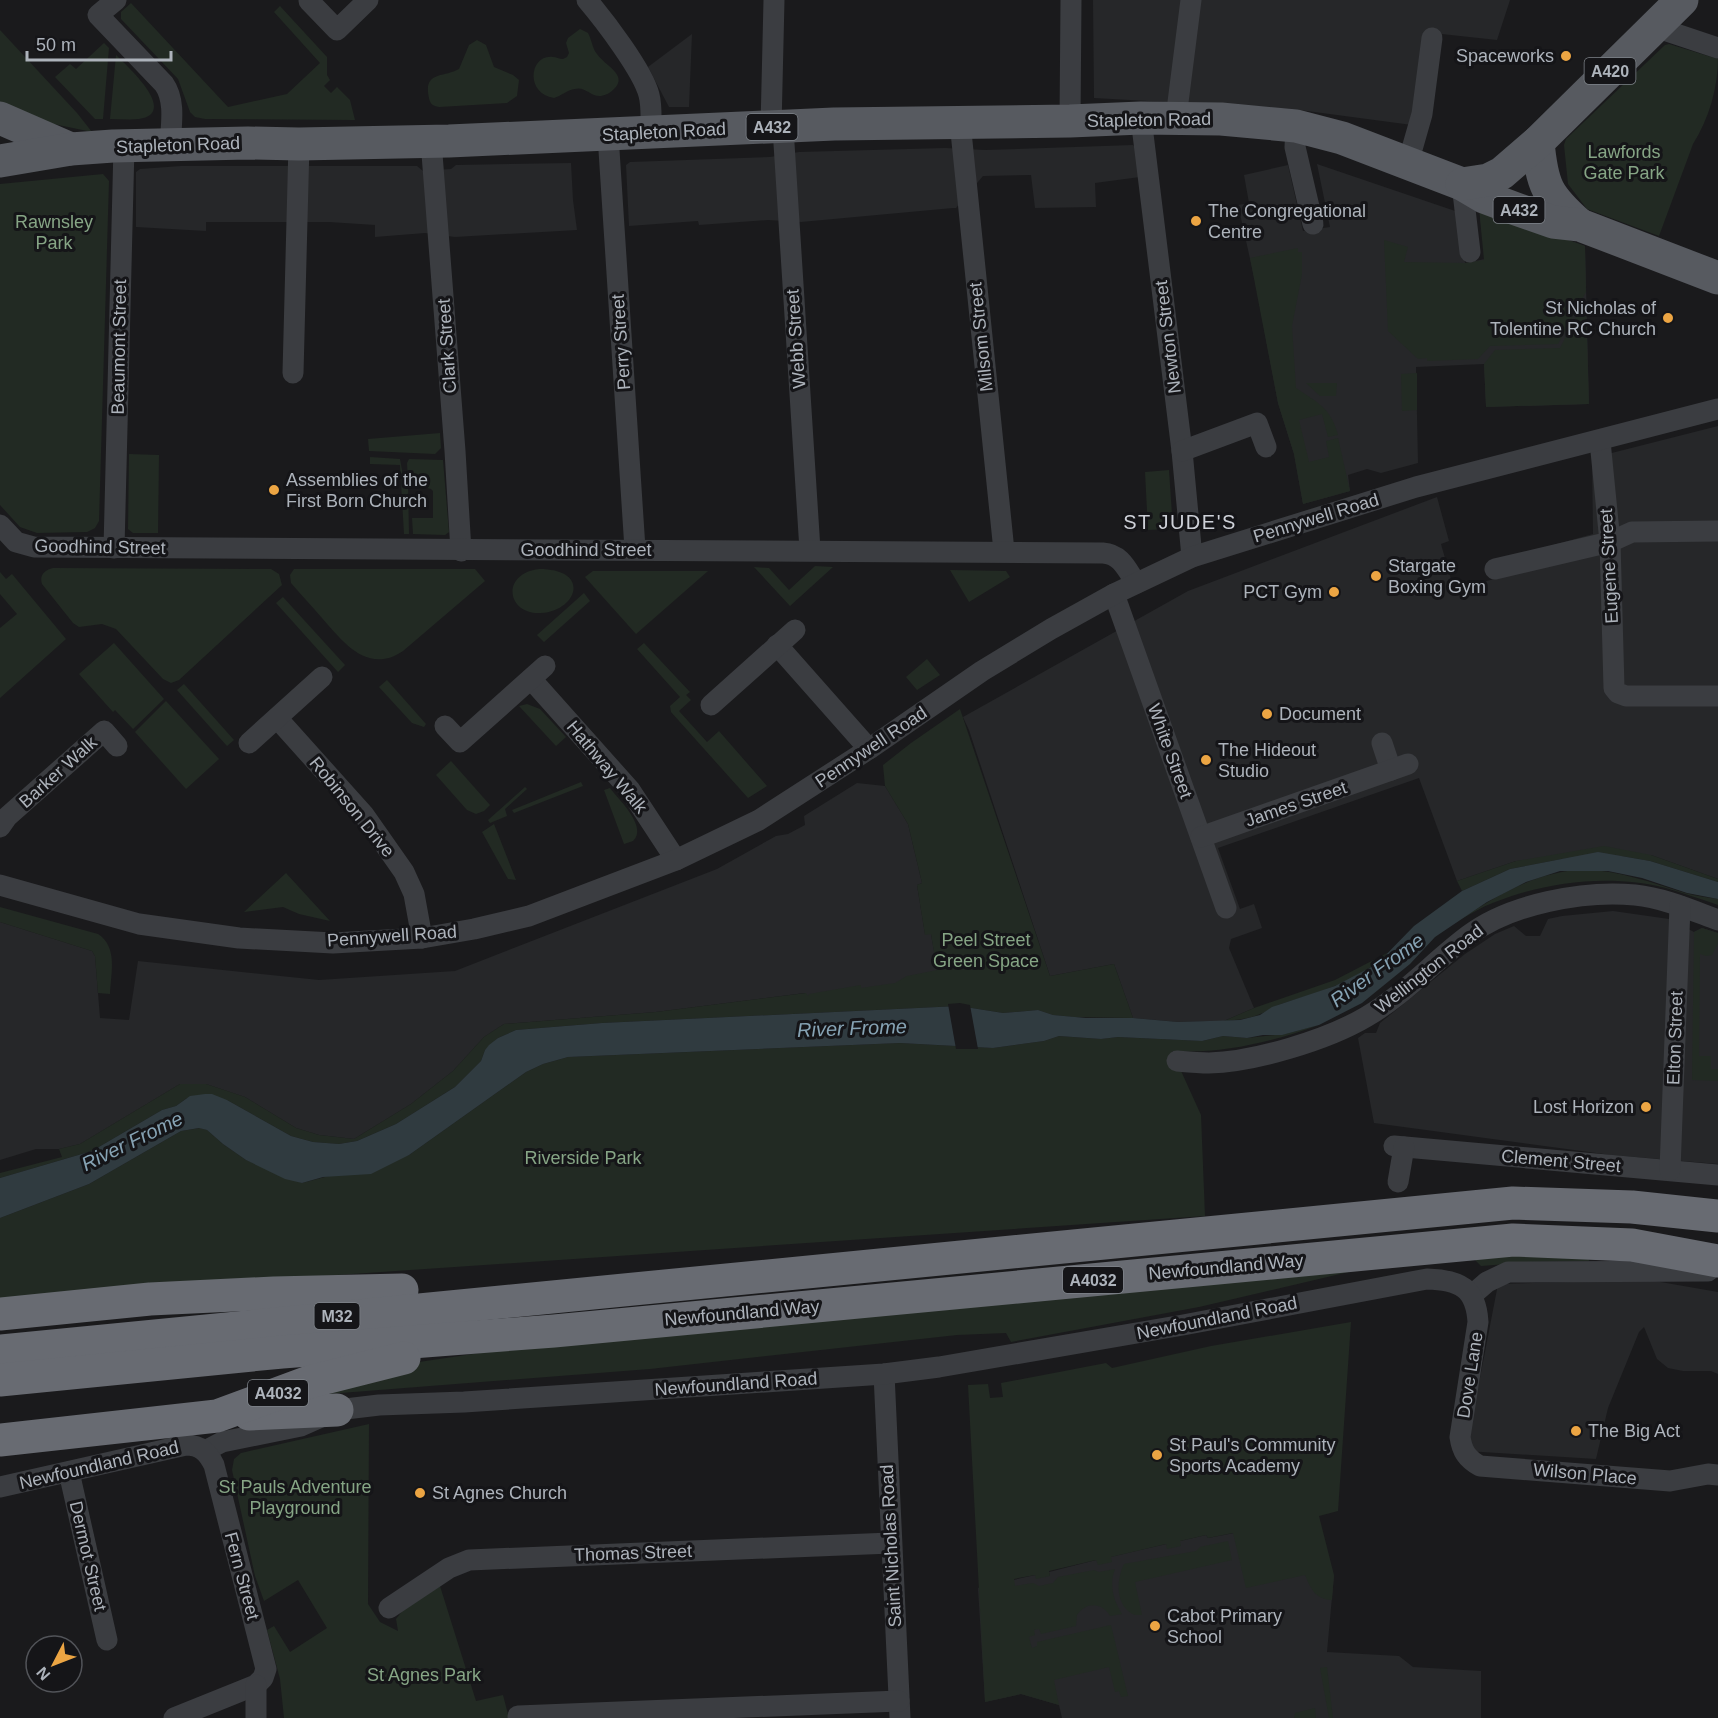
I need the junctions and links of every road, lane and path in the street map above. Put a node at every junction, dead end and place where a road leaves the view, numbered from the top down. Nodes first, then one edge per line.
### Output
1 (116, 0) edge
2 (368, 0) edge
3 (587, 0) edge
4 (774, 0) edge
5 (1071, 0) edge
6 (1191, 0) edge
7 (1682, 0) edge
8 (309, 1) edge
9 (1655, 27) junction
10 (1432, 38) dead end
11 (1718, 48) edge
12 (0, 118) edge
13 (1141, 118) junction
14 (1176, 118) junction
15 (1070, 121) junction
16 (960, 122) junction
17 (1296, 126) junction
18 (777, 127) junction
19 (651, 132) junction
20 (608, 135) junction
21 (431, 141) junction
22 (1538, 142) junction
23 (299, 144) junction
24 (170, 145) junction
25 (124, 146) junction
26 (71, 149) junction
27 (0, 161) edge
28 (1408, 163) junction
29 (1462, 184) junction
30 (1313, 224) dead end
31 (1588, 236) junction
32 (1470, 252) dead end
33 (1718, 278) edge
34 (293, 373) dead end
35 (1718, 409) edge
36 (1600, 441) junction
37 (1266, 447) dead end
38 (1182, 451) junction
39 (0, 525) edge
40 (1718, 531) edge
41 (1610, 542) junction
42 (114, 548) junction
43 (635, 549) junction
44 (810, 550) junction
45 (460, 551) junction
46 (1004, 551) junction
47 (1192, 557) junction
48 (1495, 569) dead end
49 (1136, 583) junction
50 (1114, 594) junction
51 (795, 630) dead end
52 (777, 645) junction
53 (322, 677) dead end
54 (1718, 696) edge
55 (711, 705) dead end
56 (277, 718) junction
57 (445, 726) dead end
58 (249, 743) dead end
59 (1382, 743) dead end
60 (117, 746) dead end
61 (869, 749) junction
62 (0, 827) edge
63 (1201, 837) junction
64 (676, 860) junction
65 (0, 885) edge
66 (1680, 906) junction
67 (1226, 908) dead end
68 (1718, 920) edge
69 (422, 938) junction
70 (1177, 1062) dead end
71 (1670, 1170) junction
72 (1718, 1175) edge
73 (1398, 1182) dead end
74 (1718, 1216) edge
75 (1718, 1261) edge
76 (1718, 1271) edge
77 (675, 1285) junction
78 (1472, 1295) junction
79 (0, 1314) edge
80 (554, 1330) junction
81 (0, 1350) edge
82 (884, 1374) junction
83 (0, 1380) edge
84 (337, 1410) junction
85 (216, 1416) junction
86 (0, 1440) edge
87 (205, 1451) junction
88 (1466, 1455) joint
89 (69, 1472) junction
90 (1713, 1475) edge
91 (0, 1487) edge
92 (891, 1543) junction
93 (389, 1608) dead end
94 (107, 1640) dead end
95 (261, 1677) junction
96 (899, 1709) edge
97 (518, 1716) dead end
98 (174, 1718) edge
99 (256, 1718) edge

1 - 24 street
2 - 8 street
3 - 19 street
4 - 18 street, Webb Street
5 - 15 street
6 - 14 street
7 - 9 main road, A420
9 - 11 street
9 - 22 main road, A420
10 - 28 street
12 - 26 main road
13 - 14 main road, Stapleton Road / A432
13 - 15 main road, Stapleton Road / A432
13 - 38 street, Newton Street
14 - 17 main road, Stapleton Road / A432
15 - 16 main road, Stapleton Road / A432
16 - 18 main road, Stapleton Road / A432
16 - 46 street, Milsom Street
17 - 28 main road, Stapleton Road / A432
17 - 30 street
18 - 19 main road, Stapleton Road / A432
18 - 44 street, Webb Street
19 - 20 main road, Stapleton Road / A432
20 - 21 main road, Stapleton Road / A432
20 - 43 street, Perry Street
21 - 23 main road, Stapleton Road / A432
21 - 45 street, Clark Street
22 - 29 main road, A432
22 - 31 main road
23 - 24 main road, Stapleton Road / A432
23 - 34 street
24 - 25 main road, Stapleton Road / A432
25 - 26 main road, Stapleton Road / A432
25 - 42 street, Beaumont Street
26 - 27 main road, Stapleton Road / A432
28 - 29 main road, Stapleton Road / A432
29 - 31 main road, A432
29 - 32 street
31 - 33 main road
35 - 36 street, Pennywell Road
36 - 41 street, Eugene Street
36 - 47 street, Pennywell Road
37 - 38 street
38 - 47 street, Newton Street
39 - 42 street, Goodhind Street
40 - 41 street
41 - 48 street
41 - 54 street, Eugene Street
42 - 45 street, Goodhind Street
43 - 44 street, Goodhind Street
43 - 45 street, Goodhind Street
44 - 46 street, Goodhind Street
46 - 49 street, Goodhind Street
47 - 49 street, Pennywell Road
49 - 50 street, Pennywell Road
50 - 61 street, Pennywell Road
50 - 63 street, White Street
51 - 52 street
52 - 55 street
52 - 61 street
53 - 56 street
56 - 58 street
56 - 69 street, Robinson Drive
57 - 64 street, Hathway Walk
59 - 63 street, James Street
60 - 62 street, Barker Walk
61 - 64 street, Pennywell Road
63 - 67 street, White Street
64 - 69 street, Pennywell Road
65 - 69 street, Pennywell Road
66 - 68 street, Wellington Road
66 - 70 street, Wellington Road
66 - 71 street, Elton Street
71 - 72 street, Clement Street
71 - 73 street, Clement Street
74 - 77 highway, Newfoundland Way / A4032
75 - 80 highway, Newfoundland Way / A4032
76 - 78 street
77 - 79 highway, A4032
77 - 81 highway, M32
78 - 82 street, Newfoundland Road
78 - 88 street, Dove Lane
80 - 83 highway, M32
80 - 85 highway, A4032
82 - 84 street, Newfoundland Road
82 - 92 street, Saint Nicholas Road
84 - 85 highway
84 - 87 street, Newfoundland Road
85 - 86 highway, A4032
87 - 89 street, Newfoundland Road
87 - 95 street, Fern Street
88 - 90 street, Wilson Place
89 - 91 street, Newfoundland Road
89 - 94 street, Dermot Street
92 - 93 street, Thomas Street
92 - 96 street, Saint Nicholas Road
95 - 98 street
95 - 99 street, Fern Street
96 - 97 street

